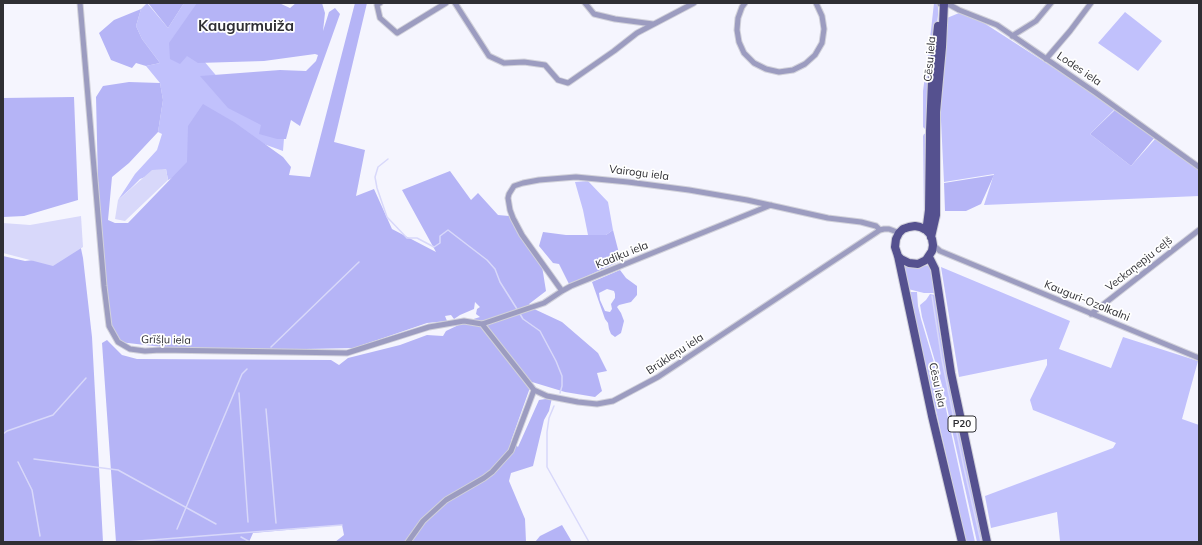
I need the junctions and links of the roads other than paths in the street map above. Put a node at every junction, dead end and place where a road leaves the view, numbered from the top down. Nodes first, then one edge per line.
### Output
1 (80, 3) edge
2 (380, 3) edge
3 (446, 3) edge
4 (455, 3) edge
5 (585, 3) edge
6 (694, 3) edge
7 (745, 3) edge
8 (816, 3) edge
9 (942, 3) edge
10 (1051, 3) edge
11 (1091, 3) edge
12 (654, 24) junction
13 (1012, 36) junction
14 (1046, 59) junction
15 (1199, 168) edge
16 (771, 205) junction
17 (924, 229) junction
18 (882, 230) junction
19 (1199, 230) edge
20 (898, 236) junction
21 (932, 241) junction
22 (898, 256) junction
23 (930, 256) junction
24 (967, 262) junction
25 (562, 291) junction
26 (1091, 314) junction
27 (482, 324) junction
28 (1199, 358) edge
29 (534, 390) junction
30 (408, 542) edge
31 (962, 542) edge
32 (987, 542) edge

1 - 27 street, Grīšļu iela
2 - 3 street
4 - 12 street
5 - 12 street
6 - 12 street
7 - 8 street
9 - 13 street, Lodes iela
9 - 17 main road, Cēsu iela
9 - 21 main road, Cēsu iela
10 - 13 street
11 - 14 street
13 - 14 street, Lodes iela
14 - 15 street, Lodes iela
16 - 18 street, Vairogu iela
16 - 25 street, Kadiķu iela
16 - 25 street, Vairogu iela
17 - 20 main road
17 - 21 main road
18 - 20 street
18 - 29 street, Brūkleņu iela
19 - 26 street, Veckaņepju ceļš
20 - 22 main road, Cēsu iela
21 - 23 main road, Cēsu iela
21 - 24 street
22 - 23 main road
22 - 31 main road, Cēsu iela / P20
23 - 24 street
23 - 32 main road, Cēsu iela / P20
24 - 26 street, Kauguri-Ozolkalni
25 - 27 street, Kadiķu iela
26 - 28 street, Kauguri-Ozolkalni
27 - 29 street
29 - 30 street

